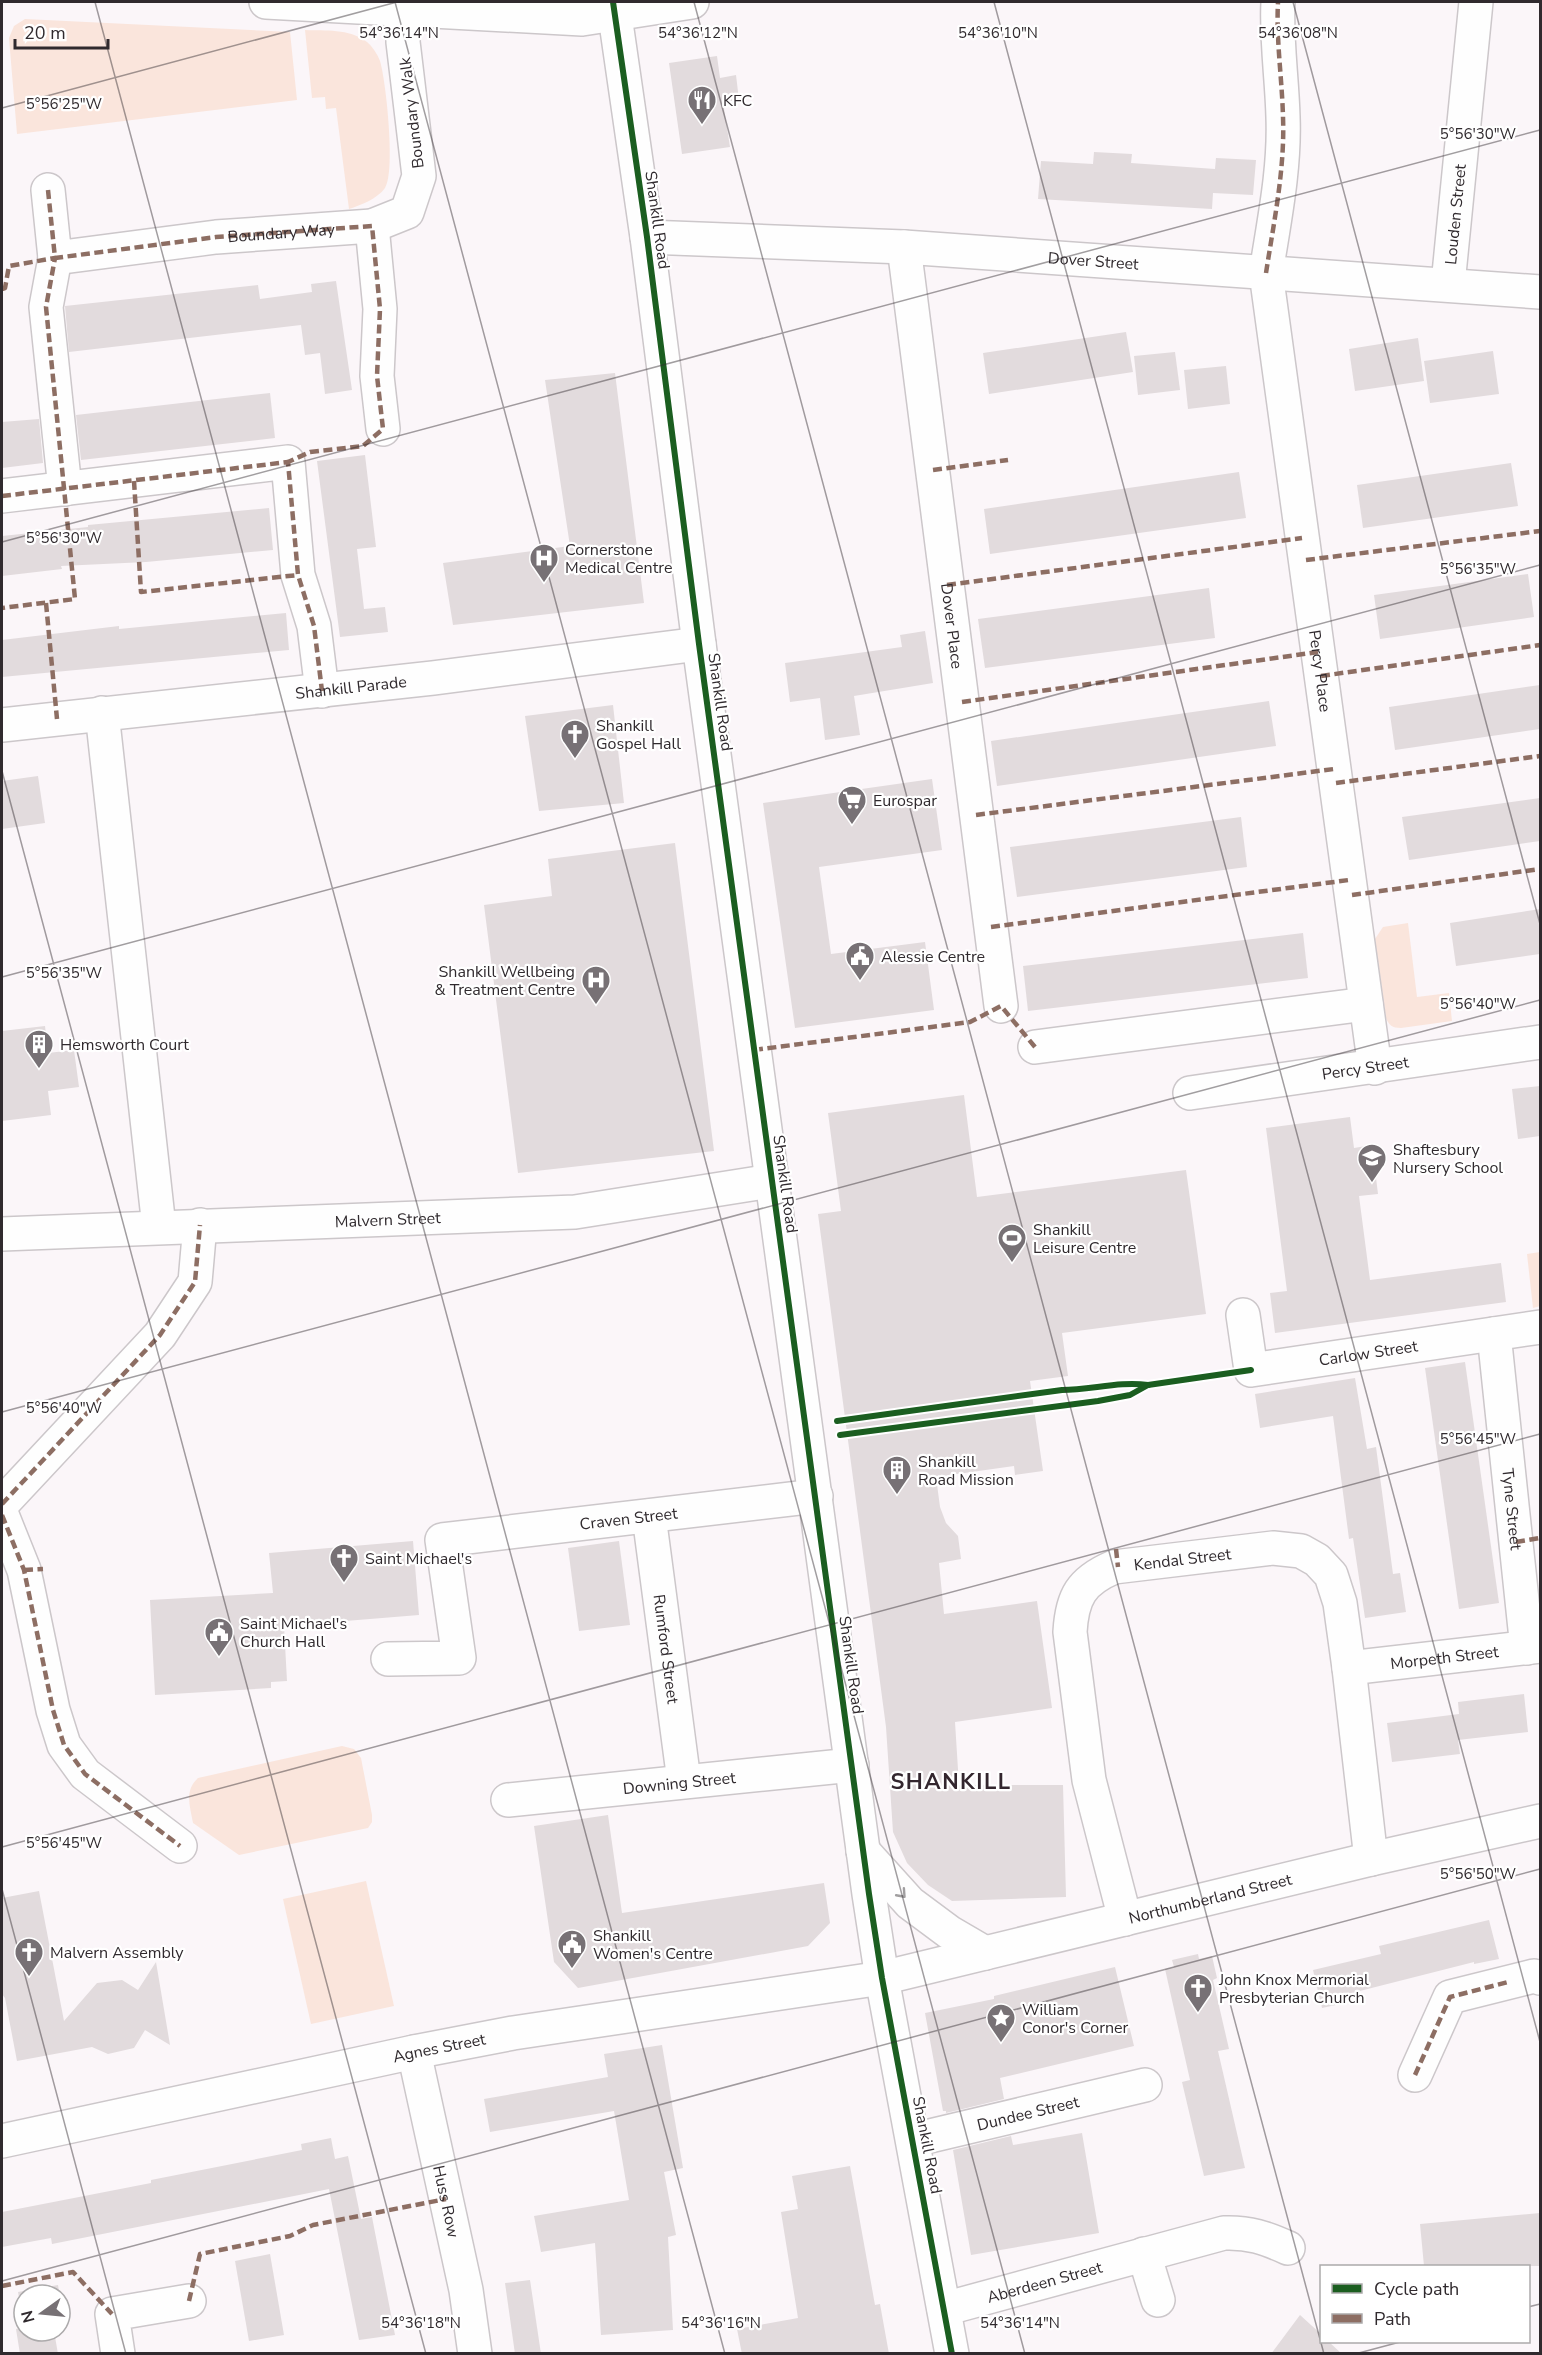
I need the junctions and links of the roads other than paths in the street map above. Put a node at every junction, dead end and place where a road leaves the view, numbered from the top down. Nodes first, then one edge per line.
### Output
1 (266, 2) edge
2 (692, 2) edge
3 (1278, 2) edge
4 (1476, 2) edge
5 (614, 8) edge
6 (404, 10) junction
7 (48, 190) dead end
8 (372, 226) junction
9 (647, 237) junction
10 (904, 247) junction
11 (55, 258) junction
12 (1266, 273) junction
13 (1448, 284) junction
14 (1540, 292) edge
15 (383, 429) dead end
16 (65, 489) junction
17 (2, 496) edge
18 (699, 644) junction
19 (322, 691) junction
20 (102, 713) junction
21 (2, 725) edge
22 (1366, 1004) junction
23 (1001, 1006) dead end
24 (1540, 1042) edge
25 (1035, 1047) dead end
26 (1375, 1068) junction
27 (1190, 1093) dead end
28 (771, 1181) junction
29 (200, 1225) junction
30 (159, 1227) junction
31 (2, 1234) edge
32 (1243, 1315) dead end
33 (1540, 1327) edge
34 (1494, 1334) junction
35 (816, 1496) junction
36 (2, 1504) edge
37 (2, 1515) edge
38 (649, 1516) junction
39 (1534, 1647) edge
40 (388, 1659) dead end
41 (1349, 1668) junction
42 (852, 1765) junction
43 (684, 1782) junction
44 (508, 1800) dead end
45 (1540, 1821) edge
46 (180, 1846) dead end
47 (863, 1851) junction
48 (1371, 1859) junction
49 (1125, 1919) junction
50 (985, 1953) junction
51 (882, 1978) junction
52 (1540, 1978) edge
53 (414, 2052) junction
54 (1415, 2075) dead end
55 (1145, 2085) dead end
56 (913, 2140) junction
57 (2, 2141) edge
58 (1288, 2248) dead end
59 (1144, 2254) junction
60 (1158, 2300) dead end
61 (189, 2301) dead end
62 (944, 2309) junction
63 (118, 2354) edge
64 (475, 2354) edge
65 (952, 2354) edge

1 - 6 street
2 - 5 street
3 - 12 street, Percy Place
4 - 13 street, Louden Street
5 - 6 street
5 - 9 street, Shankill Road
6 - 8 street, Boundary Walk
7 - 11 street
8 - 11 street, Boundary Way
8 - 15 street
9 - 10 street, Dover Street
9 - 18 street, Shankill Road
10 - 12 street, Dover Street
10 - 23 street, Dover Place
11 - 16 street
12 - 13 street, Dover Street
12 - 22 street, Percy Place
13 - 14 street, Dover Street
16 - 17 street
16 - 19 street
18 - 19 street, Shankill Parade
18 - 28 street, Shankill Road
19 - 20 street, Shankill Parade
20 - 21 street, Shankill Parade
20 - 30 street
22 - 25 street
22 - 26 street, Percy Place
24 - 26 street, Percy Street
26 - 27 street, Percy Street
28 - 29 street, Malvern Street
28 - 35 street, Shankill Road
29 - 30 street, Malvern Street
29 - 36 street
30 - 31 street, Malvern Street
32 - 34 street, Carlow Street
33 - 34 street, Carlow Street
34 - 39 street, Tyne Street
35 - 38 street, Craven Street
35 - 42 street, Shankill Road
37 - 46 street
38 - 40 street, Craven Street
38 - 43 street, Rumford Street
39 - 41 street, Morpeth Street
41 - 48 street, Kendal Street
41 - 49 street, Kendal Street
42 - 43 street, Downing Street
42 - 47 street, Shankill Road
43 - 44 street, Downing Street
45 - 48 street, Northumberland Street
47 -> 50 street
47 - 51 street, Shankill Road
48 - 49 street, Northumberland Street
49 - 50 street, Northumberland Street
50 - 51 street, Northumberland Street
51 - 53 street, Agnes Street
51 - 56 street, Shankill Road
52 - 54 street
53 - 57 street, Agnes Street
53 - 64 street, Huss Row
55 - 56 street, Dundee Street
56 - 62 street, Shankill Road
58 - 59 street, Aberdeen Street
59 - 60 street
59 - 62 street, Aberdeen Street
61 - 63 street
62 - 65 street, Shankill Road

